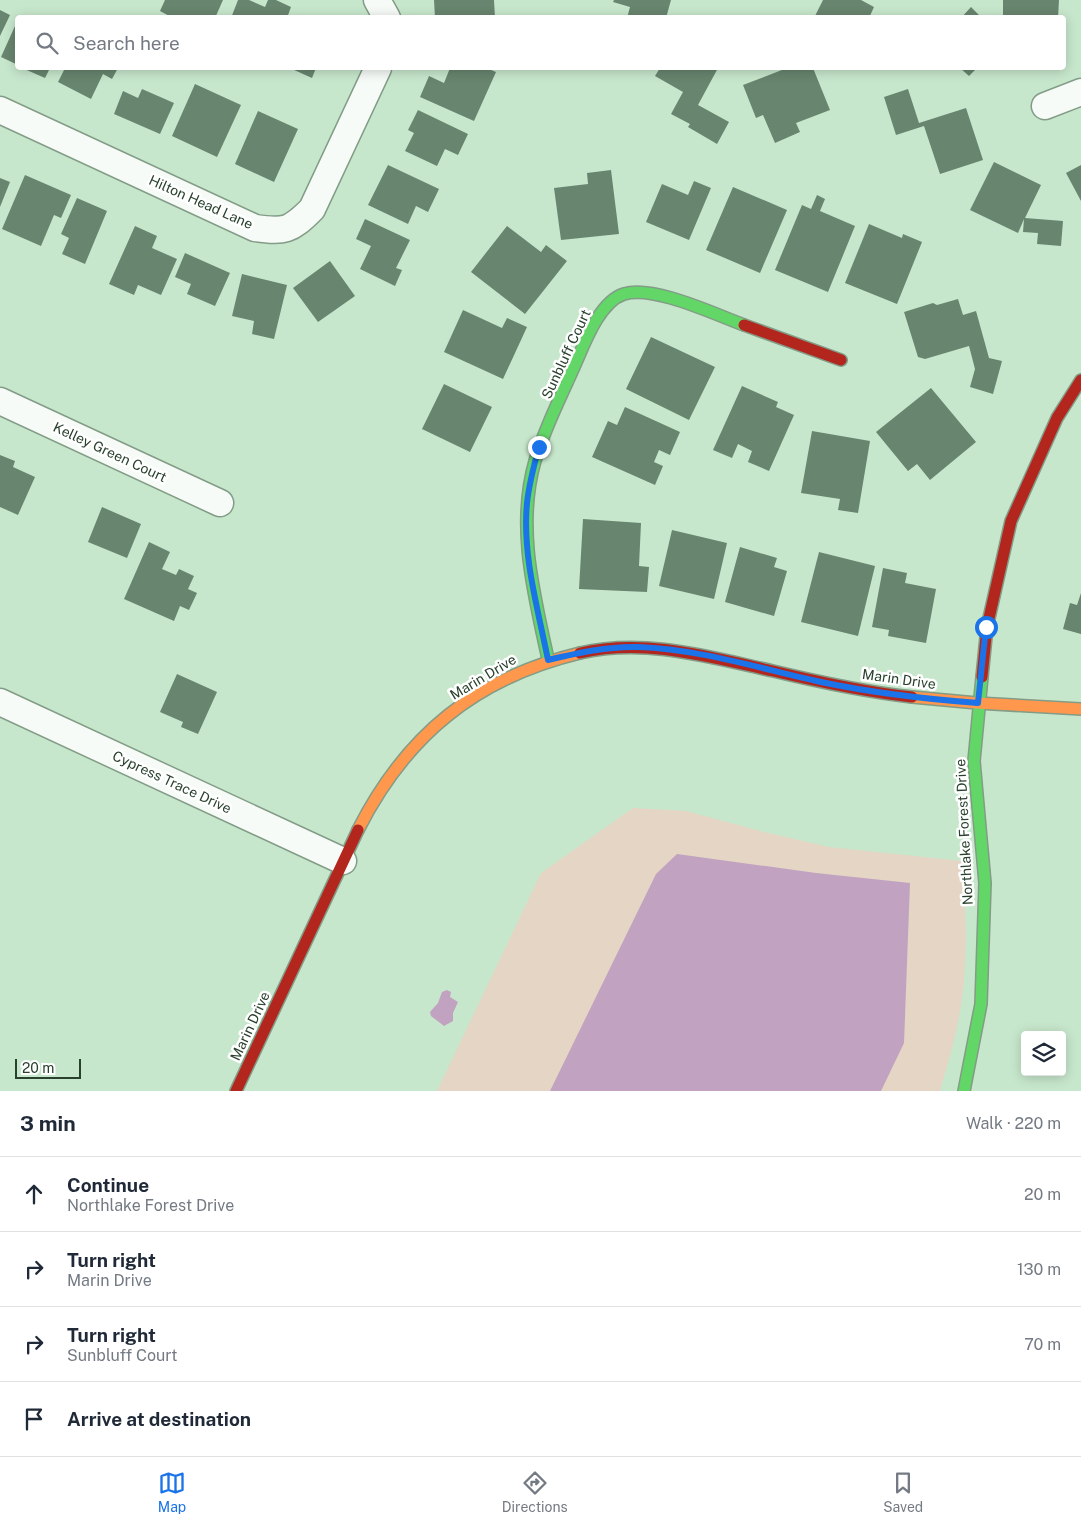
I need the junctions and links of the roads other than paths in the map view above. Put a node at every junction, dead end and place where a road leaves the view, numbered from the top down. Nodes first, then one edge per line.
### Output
1 (377, 70) edge
2 (1081, 92) edge
3 (1045, 106) dead end
4 (0, 110) edge
5 (841, 360) dead end
6 (1081, 380) edge
7 (0, 401) edge
8 (220, 503) dead end
9 (548, 660) junction
10 (0, 702) edge
11 (978, 703) junction
12 (1081, 709) edge
13 (343, 861) junction
14 (236, 1091) edge
15 (964, 1091) edge

1 - 4 street, Hilton Head Lane
2 - 3 street
5 - 9 street, Sunbluff Court
6 - 11 street, Northlake Forest Drive
7 - 8 street, Kelley Green Court
9 - 11 street, Marin Drive
9 - 13 street, Marin Drive
10 - 13 street, Cypress Trace Drive
11 - 12 street, Marin Drive
11 - 15 street, Northlake Forest Drive
13 - 14 street, Marin Drive

